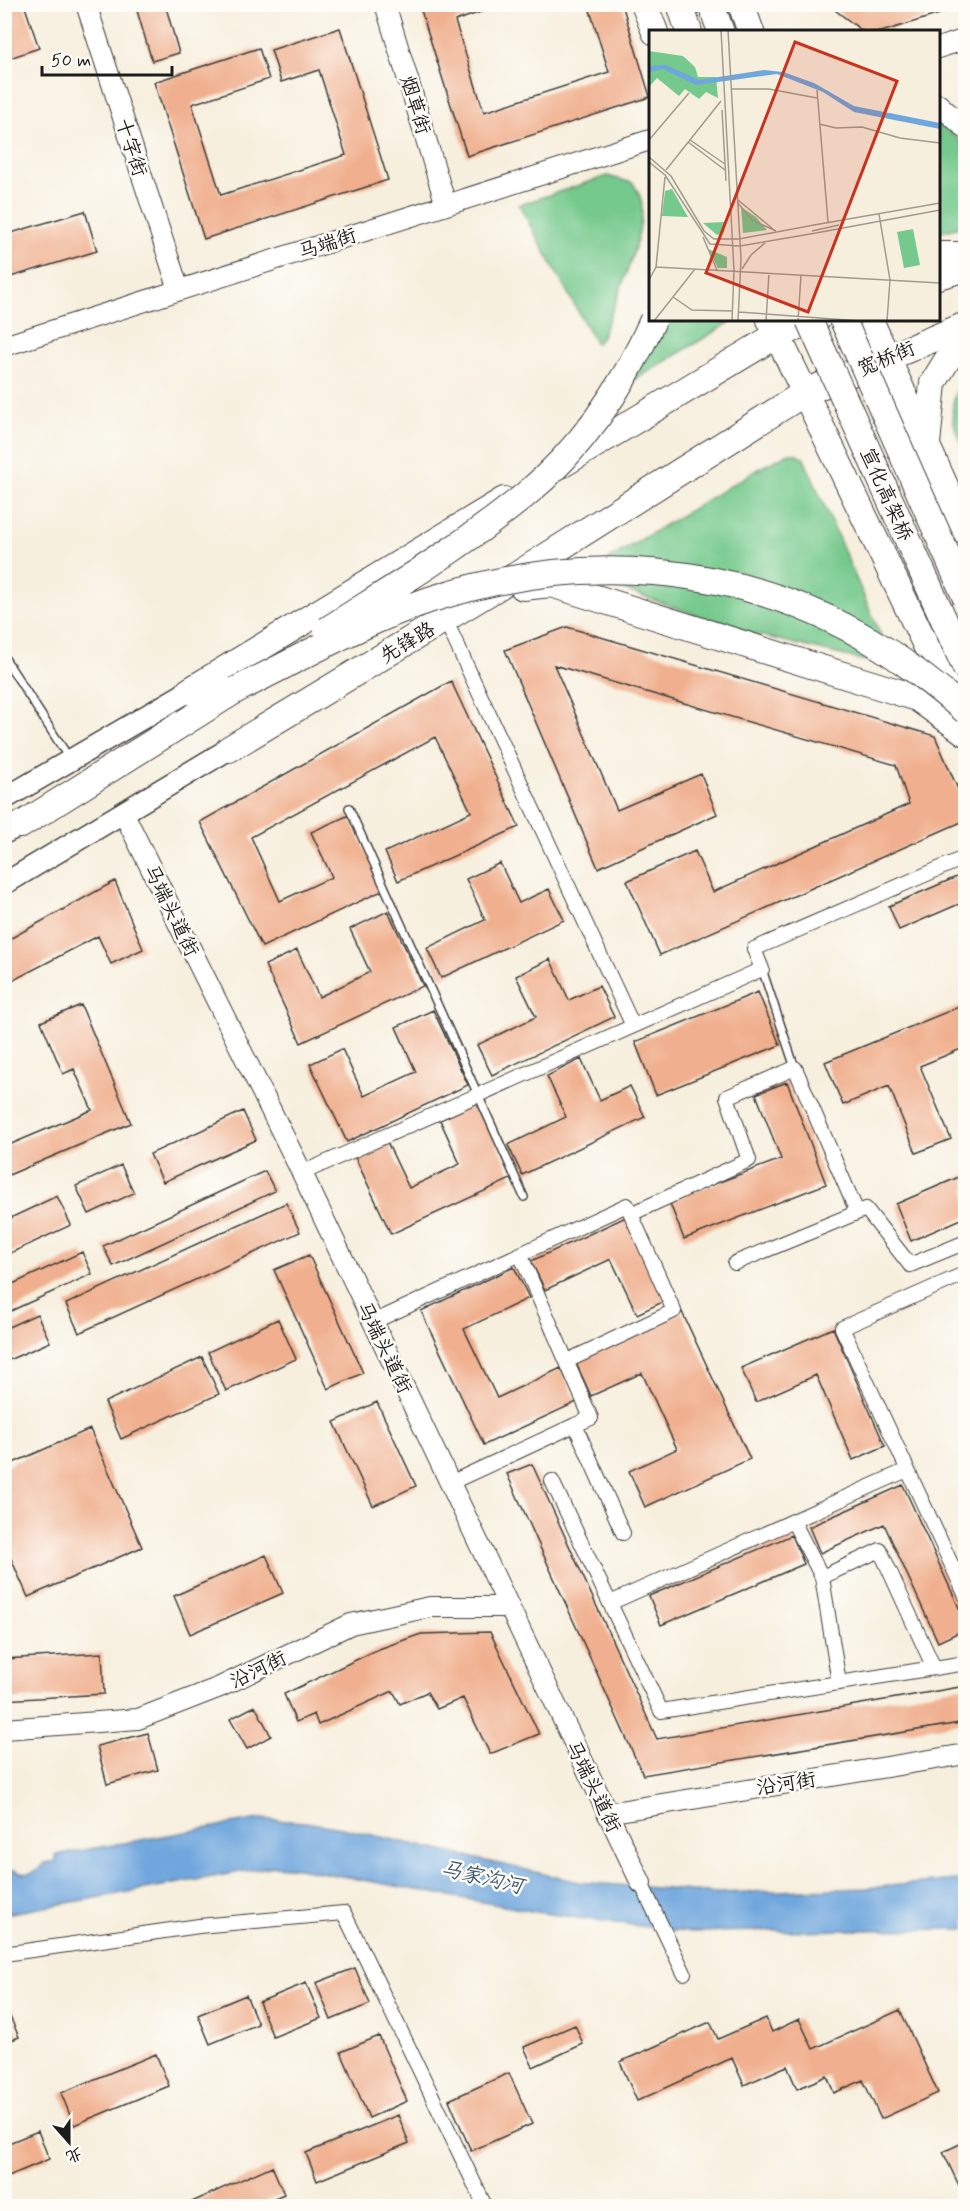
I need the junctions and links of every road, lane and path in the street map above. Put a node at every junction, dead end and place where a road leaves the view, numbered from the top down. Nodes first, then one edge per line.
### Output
1 (86, 4) edge
2 (385, 4) edge
3 (645, 4) edge
4 (669, 4) edge
5 (680, 4) edge
6 (711, 4) edge
7 (741, 4) edge
8 (653, 30) edge
9 (674, 30) edge
10 (688, 30) edge
11 (720, 30) edge
12 (750, 30) edge
13 (966, 39) edge
14 (940, 48) edge
15 (940, 105) edge
16 (966, 129) edge
17 (649, 141) edge
18 (446, 205) junction
19 (940, 255) edge
20 (966, 255) edge
21 (966, 268) edge
22 (940, 276) edge
23 (178, 290) junction
24 (652, 321) edge
25 (809, 321) edge
26 (811, 321) edge
27 (843, 321) edge
28 (870, 321) edge
29 (966, 325) edge
30 (773, 327) edge
31 (966, 340) edge
32 (4, 346) edge
33 (887, 358) junction
34 (806, 392) junction
35 (927, 447) junction
36 (966, 532) edge
37 (493, 590) junction
38 (966, 598) edge
39 (445, 619) junction
40 (4, 657) edge
41 (966, 669) edge
42 (236, 690) junction
43 (189, 691) joint
44 (966, 711) edge
45 (966, 728) edge
46 (966, 733) edge
47 (229, 749) joint
48 (70, 760) junction
49 (4, 799) edge
50 (349, 808) dead end
51 (124, 814) junction
52 (13, 829) edge
53 (966, 857) edge
54 (4, 884) edge
55 (762, 969) junction
56 (633, 1026) junction
57 (795, 1068) junction
58 (478, 1095) junction
59 (302, 1173) junction
60 (524, 1197) dead end
61 (857, 1212) junction
62 (631, 1214) junction
63 (966, 1242) edge
64 (520, 1254) junction
65 (735, 1263) dead end
66 (966, 1273) edge
67 (373, 1322) junction
68 (567, 1361) junction
69 (575, 1425) junction
70 (907, 1470) junction
71 (552, 1481) dead end
72 (450, 1482) junction
73 (793, 1521) junction
74 (623, 1533) dead end
75 (822, 1577) junction
76 (966, 1596) edge
77 (610, 1602) junction
78 (509, 1607) junction
79 (966, 1663) edge
80 (934, 1668) junction
81 (839, 1683) junction
82 (4, 1729) edge
83 (966, 1754) edge
84 (608, 1813) junction
85 (641, 1883) joint
86 (4, 1954) edge
87 (684, 1973) dead end
88 (485, 2206) edge

1 - 23 street, 十字街
2 - 18 street, 烟草街
3 - 8 highway
4 - 9 highway
5 - 10 highway
6 - 11 highway
7 - 12 highway
13 - 14 street
15 - 16 street
17 - 18 street, 马端街
18 - 23 street, 马端街
19 - 20 highway
21 - 22 highway
23 - 32 street, 马端街
24 - 42 highway, bridge
25 - 41 highway, 宣化高架桥, bridge
26 - 30 highway
27 - 38 highway, 宣化高架桥, bridge
28 - 33 highway
29 - 33 highway, 宽桥街
30 - 34 highway
30 - 43 highway
31 - 35 highway
33 - 34 highway, 宽桥街
33 - 35 highway
34 - 37 highway, 先锋路
34 - 45 highway
35 - 36 highway
37 - 39 highway, 先锋路
37 - 46 highway
39 - 47 highway, 先锋路
39 - 56 street
40 - 48 lane
42 - 44 highway, bridge
42 - 52 highway
43 - 48 main road
47 - 51 main road, 先锋路
48 - 49 main road
50 - 58 lane
51 - 54 main road, 先锋路
51 - 59 street, 马端头道街
53 - 55 street
55 - 56 street
55 - 57 lane
56 - 58 street
57 - 61 street
57 - 62 street
58 - 59 street
58 - 60 lane
59 - 67 street, 马端头道街
61 - 63 street
61 - 65 street
62 - 64 street
62 - 68 street
64 - 67 street
64 - 68 street
66 - 70 street
67 - 72 street, 马端头道街
68 - 69 street
69 - 72 street
69 - 74 street
70 - 73 street
70 - 76 street
71 - 77 street
72 - 78 street, 马端头道街
73 - 75 street
73 - 77 street
75 - 80 street
75 - 81 street
77 - 81 street
78 - 82 street, 沿河街
78 - 84 street, 马端头道街
79 - 80 street
80 - 81 street
83 - 84 street, 沿河街
84 - 85 street, 马端头道街
85 - 87 street
86 - 88 street

